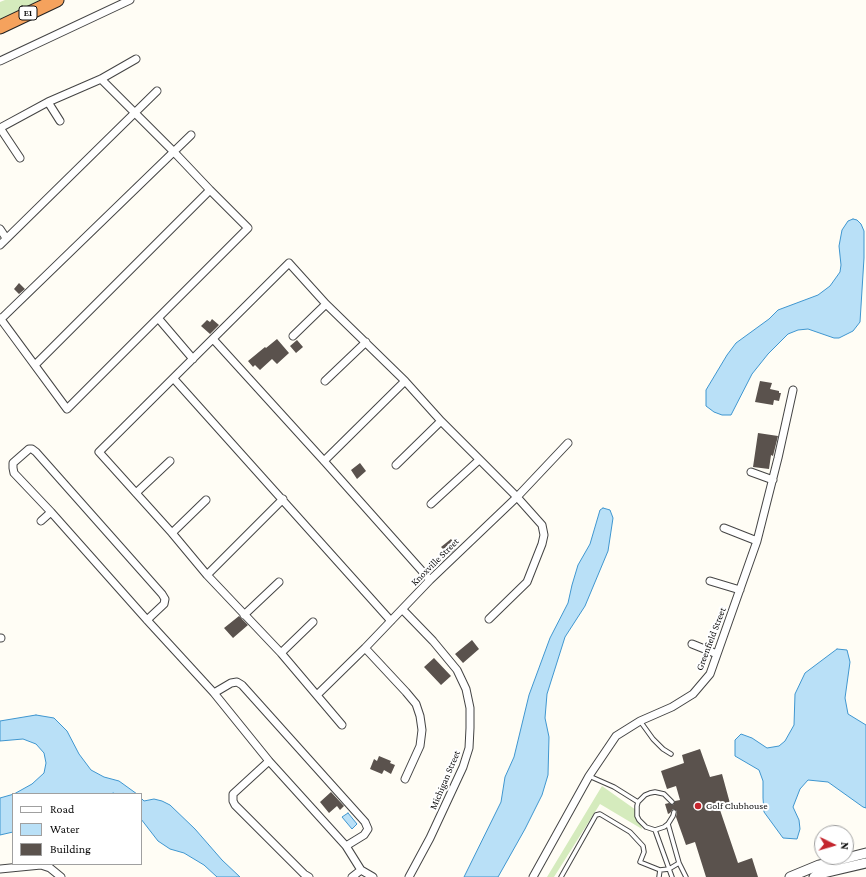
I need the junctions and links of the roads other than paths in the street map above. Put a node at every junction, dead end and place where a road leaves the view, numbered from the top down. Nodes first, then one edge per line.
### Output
1 (57, 0) edge
2 (130, 0) edge
3 (0, 27) edge
4 (136, 59) dead end
5 (0, 61) edge
6 (101, 79) junction
7 (157, 91) dead end
8 (48, 102) junction
9 (135, 114) junction
10 (60, 121) dead end
11 (0, 128) edge
12 (191, 135) dead end
13 (174, 152) junction
14 (20, 158) dead end
15 (210, 190) junction
16 (0, 229) edge
17 (6, 238) junction
18 (0, 245) edge
19 (326, 304) junction
20 (158, 318) junction
21 (0, 319) edge
22 (293, 336) dead end
23 (214, 339) junction
24 (366, 342) junction
25 (193, 359) junction
26 (35, 365) junction
27 (174, 379) junction
28 (325, 381) dead end
29 (405, 382) junction
30 (793, 390) dead end
31 (441, 421) junction
32 (568, 443) dead end
33 (479, 460) junction
34 (170, 461) dead end
35 (324, 461) junction
36 (396, 465) dead end
37 (751, 472) dead end
38 (773, 480) junction
39 (136, 493) junction
40 (517, 497) junction
41 (283, 499) junction
42 (206, 500) dead end
43 (431, 504) dead end
44 (51, 512) junction
45 (41, 521) dead end
46 (724, 528) dead end
47 (172, 533) junction
48 (757, 540) junction
49 (207, 575) junction
50 (430, 580) junction
51 (710, 581) dead end
52 (279, 582) dead end
53 (740, 590) junction
54 (403, 610) junction
55 (244, 615) junction
56 (489, 619) dead end
57 (147, 620) junction
58 (391, 621) junction
59 (314, 622) dead end
60 (692, 644) dead end
61 (365, 648) junction
62 (281, 652) junction
63 (717, 654) junction
64 (214, 693) junction
65 (317, 695) junction
66 (640, 721) junction
67 (342, 725) dead end
68 (671, 754) dead end
69 (269, 761) junction
70 (589, 776) junction
71 (405, 780) dead end
72 (638, 802) junction
73 (672, 802) dead end
74 (674, 812) dead end
75 (668, 824) junction
76 (655, 830) junction
77 (346, 846) junction
78 (866, 854) edge
79 (680, 863) junction
80 (866, 863) edge
81 (669, 869) junction
82 (0, 870) edge
83 (361, 870) junction
84 (660, 870) junction
85 (61, 877) edge
86 (309, 877) edge
87 (352, 877) edge
88 (373, 877) edge
89 (409, 877) edge
90 (533, 877) edge
91 (561, 877) edge
92 (659, 877) edge
93 (672, 877) edge
94 (686, 877) edge
95 (790, 877) edge
96 (814, 877) edge

1 - 3 highway, E1
2 - 5 street
4 - 6 street
6 - 8 street
6 - 9 street
7 - 9 street
8 - 10 street
8 - 11 street
9 - 13 street
9 - 17 street
11 - 14 street
12 - 13 street
13 - 15 street
13 - 21 street
15 - 20 street
15 - 26 street
16 - 17 street
17 - 18 street
19 - 22 street
19 - 23 street
19 - 24 street
20 - 25 street
20 - 26 street
21 - 26 street
23 - 25 street
23 - 35 street
24 - 28 street
24 - 29 street
25 - 27 street
27 - 39 street
27 - 41 street
29 - 31 street
29 - 35 street
30 - 38 street, Greenfield Street
31 - 33 street
31 - 36 street
32 - 40 street, Knoxville Street
33 - 40 street
33 - 43 street
34 - 39 street
35 - 50 street
37 - 38 street
38 - 48 street, Greenfield Street
39 - 47 street
40 - 50 street, Knoxville Street
40 - 56 street
41 - 49 street
41 - 58 street
42 - 47 street
44 - 45 street
44 - 57 street
44 - 57 street
46 - 48 street
47 - 49 street
48 - 53 street, Greenfield Street
49 - 55 street
50 - 54 street, Knoxville Street
51 - 53 street
52 - 55 street
53 - 63 street, Greenfield Street
54 - 58 street, Knoxville Street
54 - 89 street, Michigan Street
55 - 62 street
57 - 64 street
58 - 61 street, Knoxville Street
59 - 62 street
60 - 63 street
61 - 65 street, Knoxville Street
61 - 71 street
62 - 65 street
63 - 66 street, Greenfield Street
64 - 69 street
64 - 77 street
65 - 67 street
66 - 68 lane
66 - 70 street, Greenfield Street
69 - 77 street
69 - 86 street
70 - 72 lane
70 - 90 street, Greenfield Street
72 - 73 lane
72 - 76 lane
74 - 75 lane
75 - 76 lane
75 - 79 lane
76 - 81 lane
77 - 83 street
78 - 95 street
79 - 81 lane
79 - 94 lane
80 - 96 street
81 - 84 lane
81 - 93 lane
82 - 85 street
83 - 87 street
83 - 88 street
84 - 91 lane
84 - 92 lane

